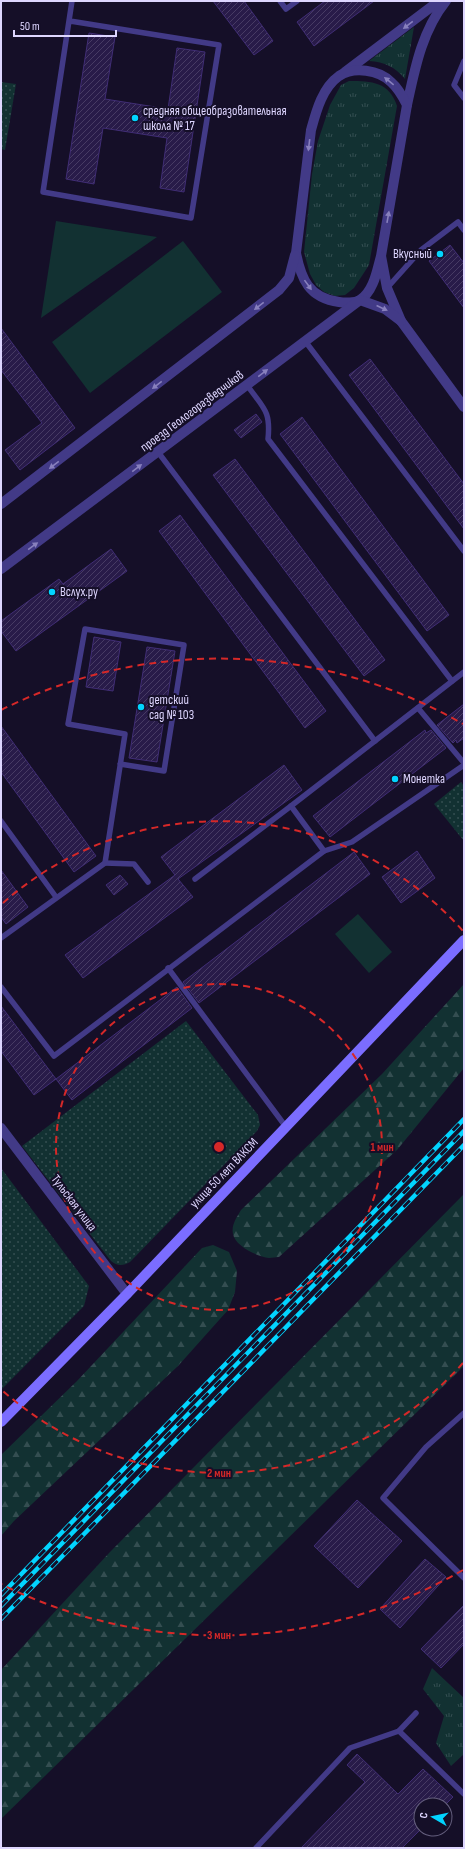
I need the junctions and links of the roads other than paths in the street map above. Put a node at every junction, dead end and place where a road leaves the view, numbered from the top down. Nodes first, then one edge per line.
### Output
1 (72, 1) edge
2 (280, 1) edge
3 (297, 1) edge
4 (439, 1) edge
5 (446, 1) edge
6 (70, 21) junction
7 (464, 61) edge
8 (340, 76) junction
9 (464, 98) edge
10 (407, 105) junction
11 (464, 230) edge
12 (296, 253) junction
13 (381, 256) junction
14 (387, 288) junction
15 (360, 300) junction
16 (401, 320) junction
17 (305, 341) junction
18 (248, 385) junction
19 (464, 406) edge
20 (158, 452) junction
21 (1, 504) edge
22 (464, 551) edge
23 (1, 569) edge
24 (464, 672) edge
25 (452, 681) junction
26 (418, 708) junction
27 (375, 741) junction
28 (120, 764) junction
29 (464, 764) edge
30 (291, 806) junction
31 (1, 821) edge
32 (324, 851) junction
33 (105, 863) junction
34 (195, 879) dead end
35 (148, 882) dead end
36 (56, 897) junction
37 (1, 938) edge
38 (464, 940) edge
39 (168, 968) junction
40 (1, 987) edge
41 (286, 1126) junction
42 (1, 1128) edge
43 (127, 1294) junction
44 (464, 1413) edge
45 (1, 1422) edge
46 (464, 1578) edge
47 (416, 1713) dead end
48 (399, 1731) junction
49 (464, 1794) edge
50 (256, 1848) edge

1 - 6 lane
2 - 3 lane
4 -> 8 street
5 - 10 street
6 - 6 lane
7 - 9 lane
10 -> 8 street
8 -> 12 street
13 -> 10 street, проезд Геологоразведчиков
11 - 14 lane
12 -> 15 street
12 -> 21 street
13 - 14 street
13 - 15 street, проезд Геологоразведчиков
14 - 16 street
15 -> 16 street
15 - 17 street, проезд Геологоразведчиков
16 - 19 street
18 -> 17 street, проезд Геологоразведчиков
17 - 22 lane
18 - 20 street, проезд Геологоразведчиков
18 - 25 lane
23 -> 20 street, проезд Геологоразведчиков
20 - 27 lane
24 - 25 lane
25 - 26 lane
26 - 27 lane
26 - 29 lane
27 - 30 lane
28 - 28 lane
28 - 33 lane
29 - 32 lane
30 - 32 lane
30 - 34 lane
31 - 36 lane
32 - 39 lane
33 - 35 lane
33 - 36 lane
36 - 37 lane
38 - 41 street, улица 50 лет ВЛКСМ
39 - 40 lane
39 - 41 lane
41 - 43 street, улица 50 лет ВЛКСМ
42 - 43 street, Тульская улица
43 - 45 street, улица 50 лет ВЛКСМ
44 - 46 lane
47 - 48 lane
48 - 49 lane
48 - 50 lane

